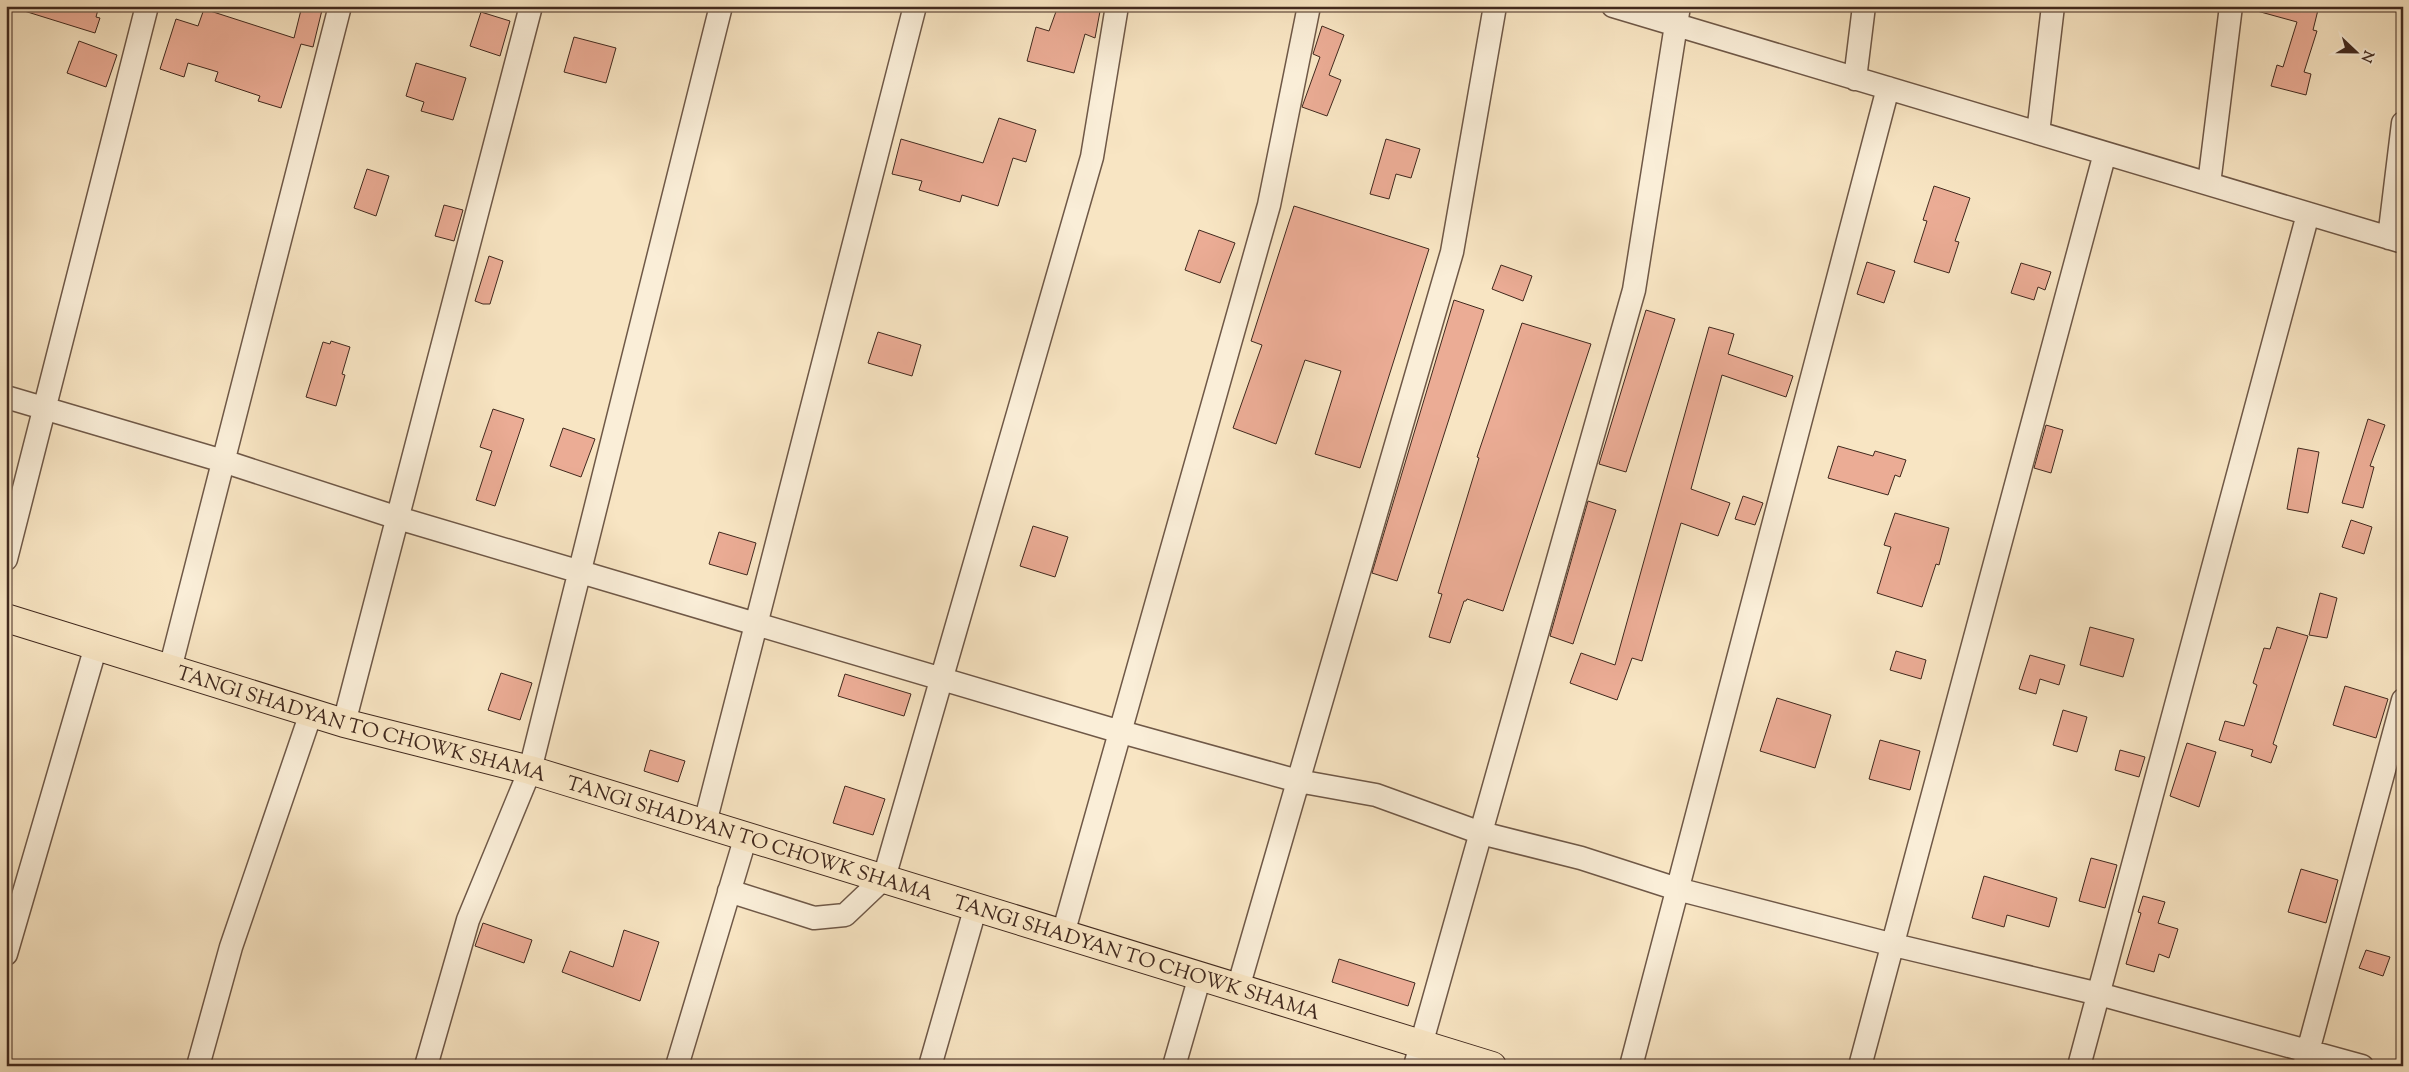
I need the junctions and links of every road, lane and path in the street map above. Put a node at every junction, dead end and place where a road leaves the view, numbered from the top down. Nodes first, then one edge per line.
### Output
1 (147, 6) edge
2 (340, 6) edge
3 (531, 6) edge
4 (721, 6) edge
5 (915, 6) edge
6 (1117, 6) edge
7 (1309, 6) edge
8 (1495, 6) edge
9 (1613, 6) edge
10 (1864, 6) edge
11 (2053, 6) edge
12 (2231, 6) edge
13 (1677, 16) edge
14 (1855, 78) junction
15 (1888, 88) junction
16 (2403, 123) edge
17 (2038, 133) junction
18 (2105, 153) junction
19 (2208, 184) junction
20 (2308, 214) junction
21 (2396, 240) edge
22 (6, 397) edge
23 (45, 408) junction
24 (223, 461) junction
25 (398, 518) junction
26 (6, 560) edge
27 (580, 571) junction
28 (6, 618) edge
29 (757, 622) junction
30 (96, 646) junction
31 (170, 669) junction
32 (942, 677) junction
33 (2403, 700) edge
34 (311, 713) junction
35 (344, 723) junction
36 (1121, 731) junction
37 (530, 770) junction
38 (1298, 781) junction
39 (705, 823) junction
40 (1481, 833) junction
41 (746, 836) junction
42 (884, 878) junction
43 (1677, 889) junction
44 (729, 891) junction
45 (976, 906) junction
46 (1063, 934) junction
47 (1894, 945) junction
48 (6, 954) edge
49 (1200, 976) junction
50 (1238, 988) junction
51 (2099, 994) junction
52 (1418, 1055) edge
53 (2306, 1059) edge
54 (198, 1066) edge
55 (426, 1066) edge
56 (677, 1066) edge
57 (930, 1066) edge
58 (1174, 1066) edge
59 (1492, 1066) edge
60 (1631, 1066) edge
61 (1860, 1066) edge
62 (2080, 1066) edge
63 (2362, 1066) edge

1 - 23 street
2 - 24 street
3 - 25 street
4 - 27 street
5 - 29 street
6 - 32 street
7 - 36 street
8 - 38 street
9 - 13 street
10 - 14 street
11 - 17 street
12 - 19 street
13 - 14 street
13 - 40 street
14 - 15 street
15 - 17 street
15 - 43 street
16 - 21 street
17 - 18 street
18 - 19 street
18 - 47 street
19 - 20 street
20 - 21 street
20 - 51 street
22 - 23 street
23 - 24 street
23 - 26 street
24 - 25 street
24 - 31 street
25 - 27 street
25 - 35 street
27 - 29 street
27 - 37 street
28 - 30 main road, TANGI SHADYAN TO CHOWK SHAMA
29 - 32 street
29 - 39 street
30 - 31 main road, TANGI SHADYAN TO CHOWK SHAMA
30 - 48 street
31 - 34 main road, TANGI SHADYAN TO CHOWK SHAMA
32 - 36 street
32 - 42 street
33 - 53 street
34 - 35 main road, TANGI SHADYAN TO CHOWK SHAMA
34 - 54 street
35 - 37 main road, TANGI SHADYAN TO CHOWK SHAMA
36 - 38 street
36 - 46 street
37 - 39 main road, TANGI SHADYAN TO CHOWK SHAMA
37 - 55 street
38 - 40 street
38 - 50 street
39 - 41 main road, TANGI SHADYAN TO CHOWK SHAMA
40 - 43 street
40 - 52 street
41 - 42 main road, TANGI SHADYAN TO CHOWK SHAMA
41 - 44 street
42 - 44 street
42 - 45 main road, TANGI SHADYAN TO CHOWK SHAMA
43 - 47 street
43 - 60 street
44 - 56 street
45 - 46 main road, TANGI SHADYAN TO CHOWK SHAMA
45 - 57 street
46 - 49 main road, TANGI SHADYAN TO CHOWK SHAMA
47 - 51 street
47 - 61 street
49 - 50 main road, TANGI SHADYAN TO CHOWK SHAMA
49 - 58 street
50 - 52 main road, TANGI SHADYAN TO CHOWK SHAMA
51 - 53 street
51 - 62 street
52 - 59 main road, TANGI SHADYAN TO CHOWK SHAMA
53 - 63 street

